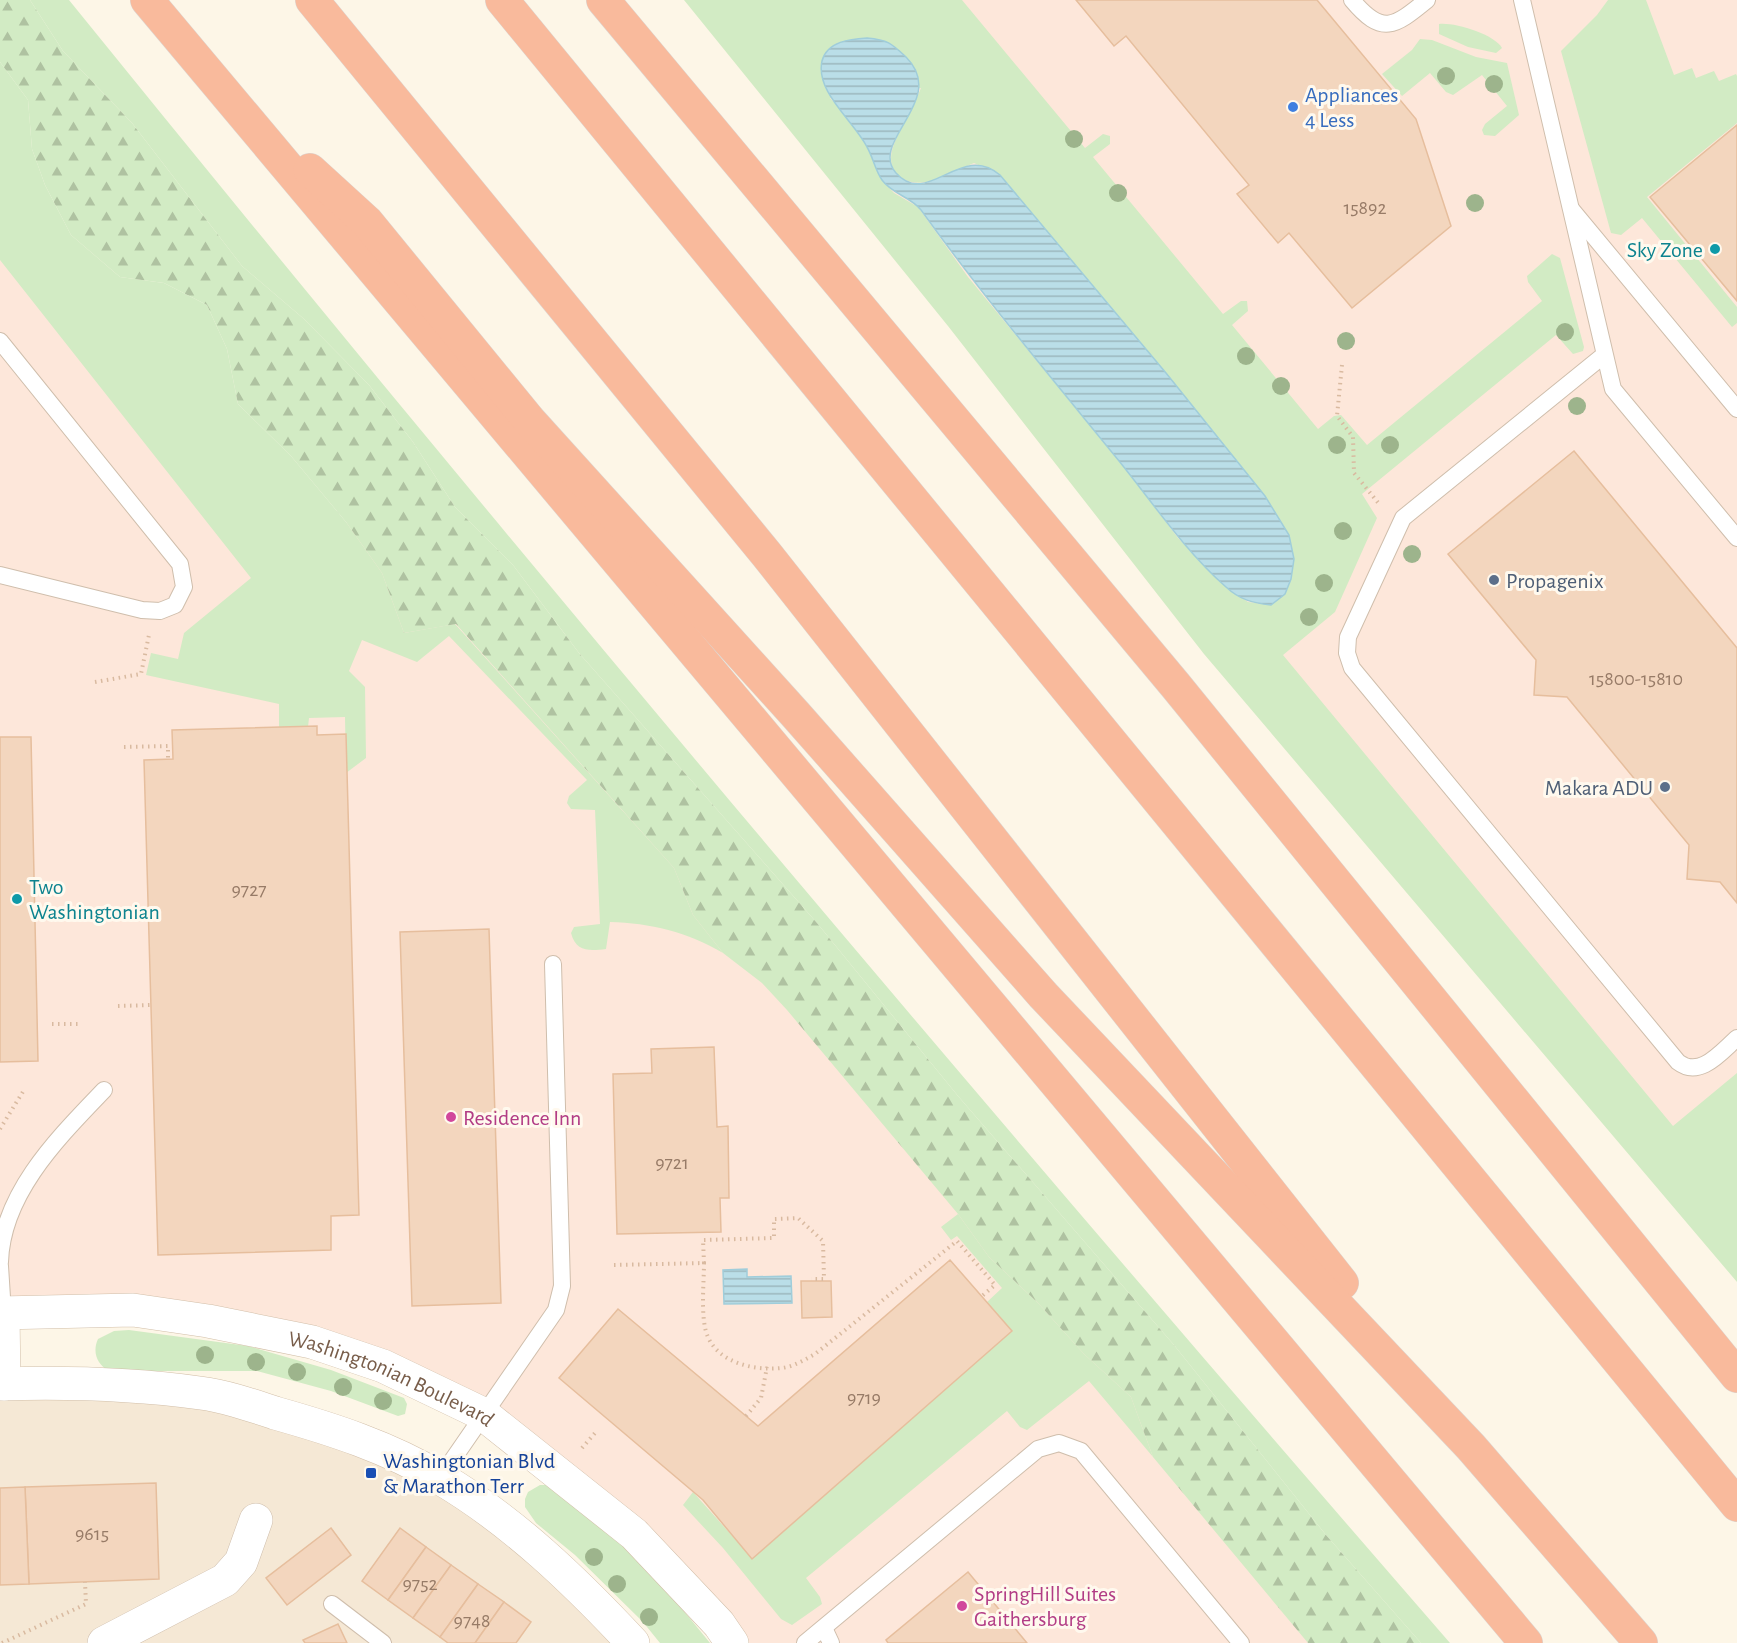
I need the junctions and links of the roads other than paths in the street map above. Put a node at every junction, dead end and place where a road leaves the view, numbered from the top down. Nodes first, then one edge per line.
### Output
1 (147, 0) edge
2 (312, 0) edge
3 (502, 0) edge
4 (603, 0) edge
5 (1352, 0) edge
6 (1427, 0) edge
7 (1522, 0) edge
8 (210, 78) junction
9 (1570, 207) junction
10 (0, 341) edge
11 (1604, 355) junction
12 (1737, 409) edge
13 (1737, 538) edge
14 (0, 575) edge
15 (553, 964) dead end
16 (1737, 1038) edge
17 (104, 1090) dead end
18 (0, 1264) edge
19 (1, 1313) edge
20 (1737, 1376) edge
21 (2, 1384) edge
22 (483, 1414) junction
23 (1471, 1447) junction
24 (441, 1478) junction
25 (1737, 1505) edge
26 (256, 1520) dead end
27 (332, 1604) dead end
28 (827, 1635) edge
29 (104, 1643) edge
30 (383, 1643) edge
31 (633, 1643) edge
32 (732, 1643) edge
33 (805, 1643) edge
34 (1241, 1643) edge
35 (1526, 1643) edge
36 (1641, 1643) edge

1 - 8 highway
2 - 23 highway
3 - 25 highway
4 - 20 highway
5 - 6 lane
7 - 9 lane
8 - 23 highway
8 - 35 highway
9 - 11 lane
9 - 12 lane
10 - 14 lane
11 - 13 lane
11 - 16 lane
15 - 22 lane
17 - 18 lane
18 - 19 lane
19 - 21 street
19 - 22 street, Washingtonian Boulevard
21 - 24 street
22 - 24 lane
22 - 32 street, Washingtonian Boulevard
23 - 36 highway
24 - 31 street
26 - 29 street
27 - 30 lane
28 - 33 lane
28 - 34 lane

